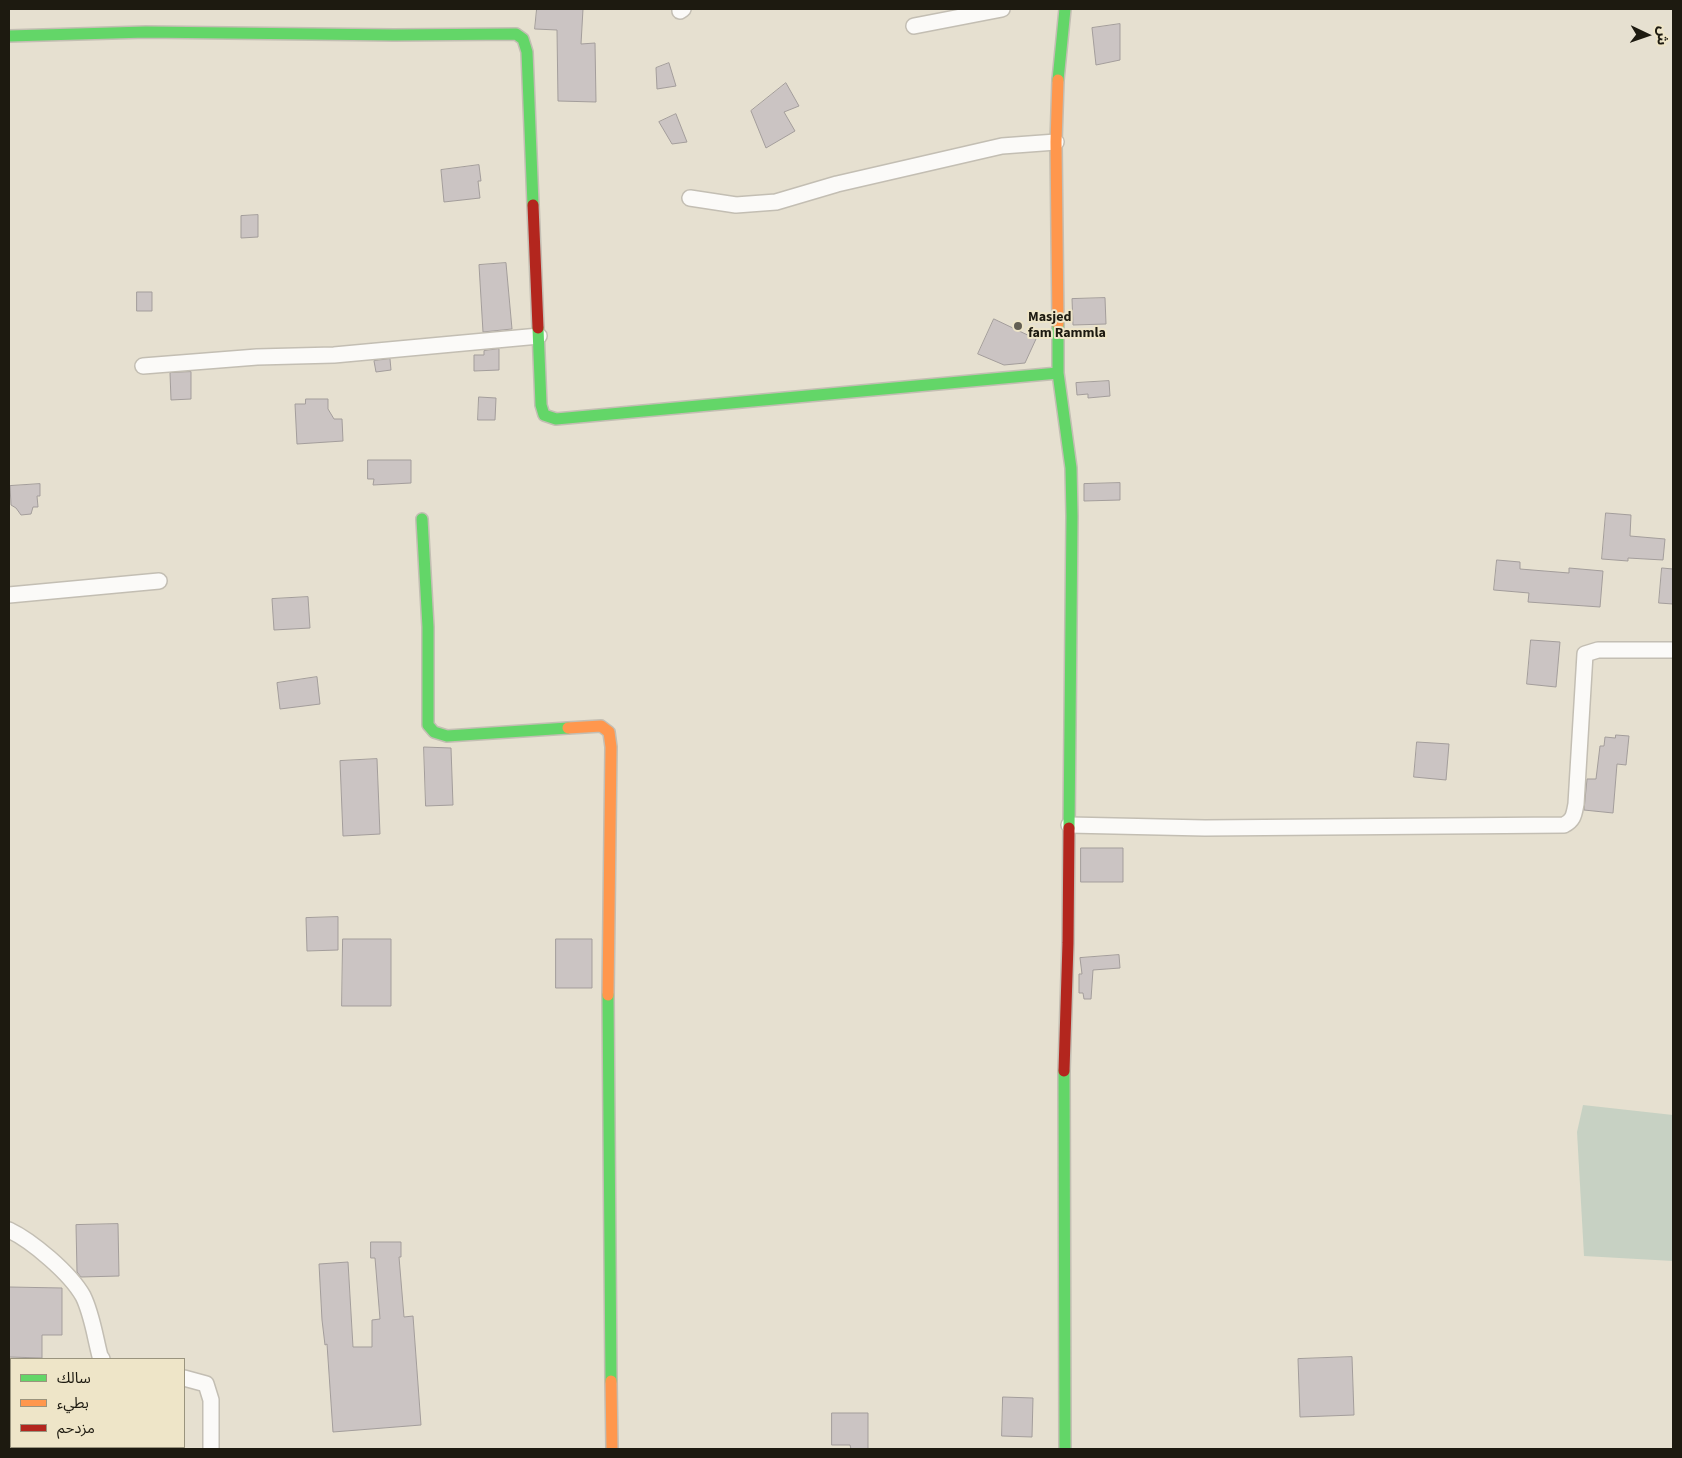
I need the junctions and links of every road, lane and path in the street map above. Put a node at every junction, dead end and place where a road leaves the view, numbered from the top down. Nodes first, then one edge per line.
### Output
1 (1002, 9) edge
2 (1065, 9) edge
3 (914, 26) dead end
4 (9, 36) edge
5 (1056, 142) junction
6 (690, 198) dead end
7 (539, 336) junction
8 (143, 366) dead end
9 (1058, 373) junction
10 (422, 519) dead end
11 (159, 581) dead end
12 (9, 595) edge
13 (1673, 650) edge
14 (1069, 824) junction
15 (9, 1230) edge
16 (101, 1358) edge
17 (185, 1378) edge
18 (211, 1449) edge
19 (612, 1449) edge
20 (1065, 1449) edge

1 - 3 street
2 - 5 street
4 - 7 street
5 - 6 street
5 - 9 street
7 - 8 street
7 - 9 street
9 - 14 street
10 - 19 street
11 - 12 street
13 - 14 street
14 - 20 street
15 - 16 street
17 - 18 street

